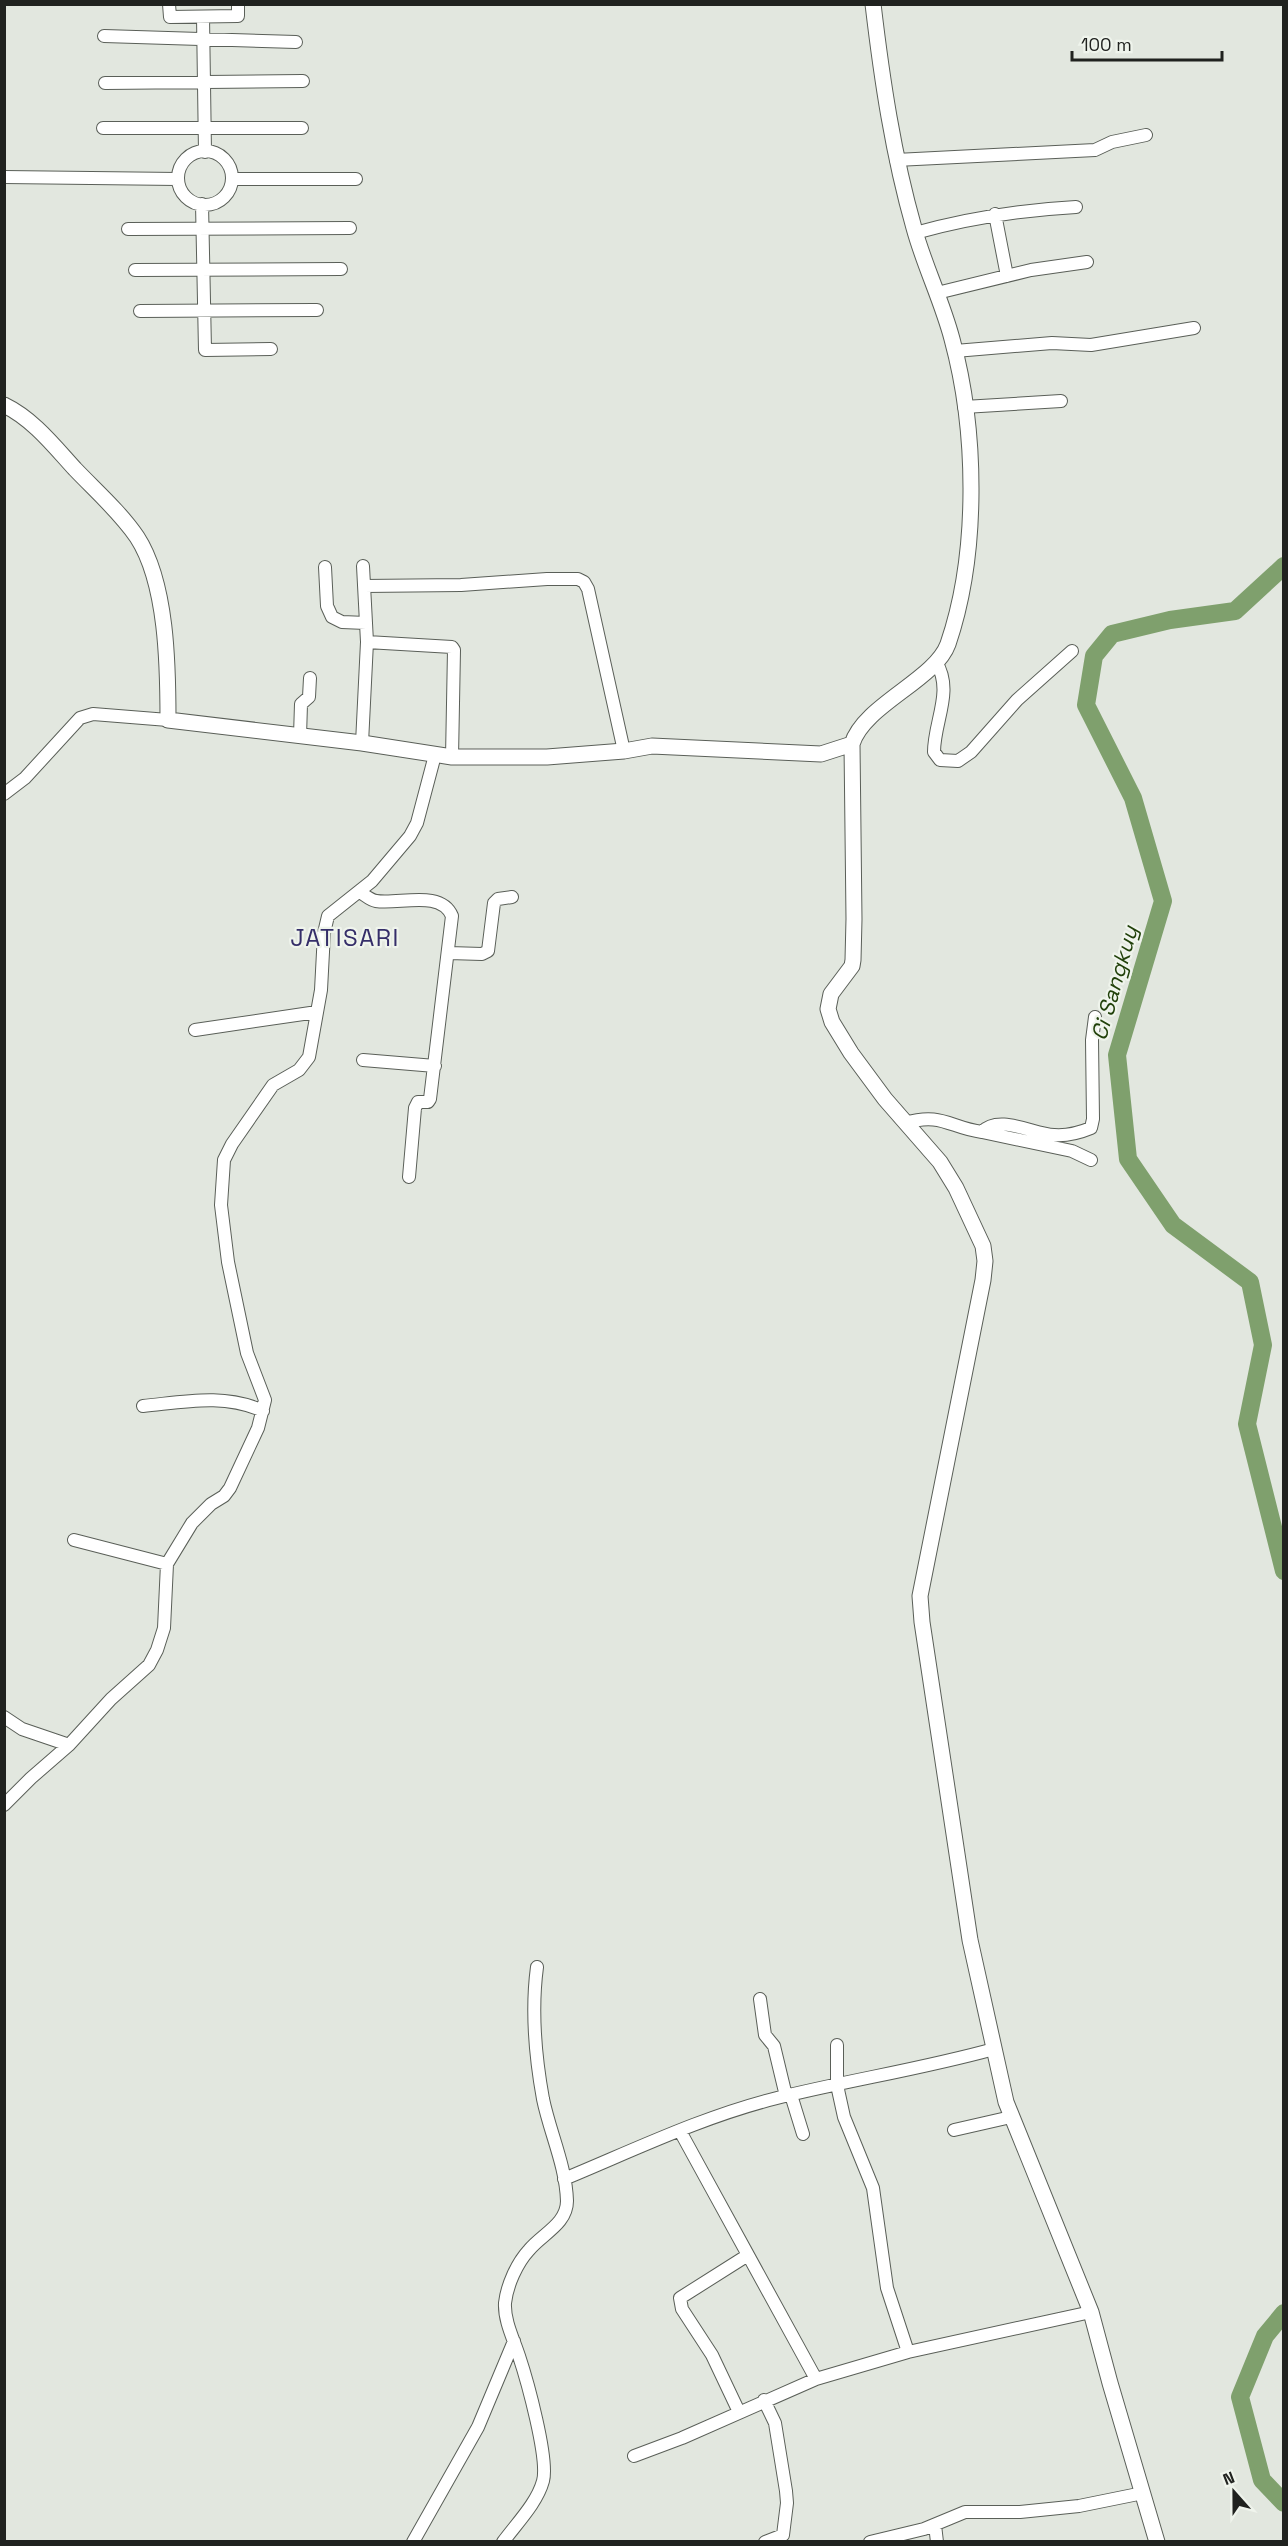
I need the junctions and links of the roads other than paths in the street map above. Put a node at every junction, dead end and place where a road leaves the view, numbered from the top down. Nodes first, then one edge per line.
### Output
1 (169, 4) edge
2 (238, 4) edge
3 (873, 4) edge
4 (203, 17) junction
5 (104, 36) dead end
6 (203, 39) junction
7 (296, 42) dead end
8 (303, 81) dead end
9 (204, 82) junction
10 (105, 83) dead end
11 (204, 127) junction
12 (103, 128) dead end
13 (302, 128) dead end
14 (1146, 135) dead end
15 (205, 152) junction
16 (896, 160) junction
17 (4, 177) edge
18 (356, 178) dead end
19 (178, 179) junction
20 (232, 179) junction
21 (202, 204) junction
22 (1076, 207) dead end
23 (996, 214) junction
24 (350, 228) dead end
25 (128, 229) dead end
26 (202, 229) junction
27 (915, 233) junction
28 (1087, 262) dead end
29 (203, 269) junction
30 (341, 269) dead end
31 (135, 270) dead end
32 (1006, 276) junction
33 (937, 293) junction
34 (317, 310) dead end
35 (140, 311) dead end
36 (204, 311) junction
37 (1194, 328) dead end
38 (271, 349) dead end
39 (955, 351) junction
40 (1061, 401) dead end
41 (4, 405) edge
42 (964, 407) junction
43 (363, 566) dead end
44 (325, 567) dead end
45 (363, 586) junction
46 (366, 622) junction
47 (367, 642) junction
48 (1072, 651) dead end
49 (936, 662) junction
50 (310, 678) dead end
51 (168, 720) junction
52 (300, 736) junction
53 (362, 743) junction
54 (852, 744) junction
55 (624, 751) junction
56 (435, 755) junction
57 (452, 758) junction
58 (4, 794) edge
59 (360, 892) junction
60 (512, 897) dead end
61 (449, 953) junction
62 (316, 1012) junction
63 (1095, 1017) dead end
64 (195, 1030) dead end
65 (363, 1060) dead end
66 (435, 1065) junction
67 (905, 1123) junction
68 (982, 1132) junction
69 (1091, 1160) dead end
70 (409, 1178) dead end
71 (142, 1406) dead end
72 (263, 1411) junction
73 (74, 1540) dead end
74 (167, 1564) junction
75 (4, 1717) edge
76 (69, 1745) junction
77 (4, 1804) edge
78 (537, 1967) dead end
79 (760, 1999) dead end
80 (837, 2044) dead end
81 (994, 2049) junction
82 (837, 2085) junction
83 (789, 2096) junction
84 (1011, 2117) junction
85 (954, 2130) dead end
86 (680, 2131) junction
87 (803, 2134) dead end
88 (564, 2179) junction
89 (748, 2254) junction
90 (1091, 2312) junction
91 (514, 2341) junction
92 (908, 2352) junction
93 (816, 2379) junction
94 (764, 2400) junction
95 (739, 2412) junction
96 (634, 2456) dead end
97 (1143, 2493) junction
98 (935, 2525) junction
99 (1155, 2532) edge
100 (785, 2538) edge
101 (413, 2541) edge
102 (503, 2541) edge
103 (765, 2541) edge
104 (870, 2541) edge
105 (937, 2541) edge

1 - 4 street
2 - 4 street
3 - 16 street
4 - 6 street
5 - 6 street
6 - 7 street
6 - 9 street
8 - 9 street
9 - 10 street
9 - 11 street
11 - 12 street
11 - 13 street
11 - 15 street
14 - 16 street
15 - 19 street
15 - 20 street
16 - 27 street
17 - 19 street
18 - 20 street
19 - 21 street
20 - 21 street
21 - 26 street
22 - 23 street
23 - 27 street
23 - 32 street
24 - 26 street
25 - 26 street
26 - 29 street
27 - 33 street
28 - 32 street
29 - 30 street
29 - 31 street
29 - 36 street
32 - 33 street
33 - 39 street
34 - 36 street
35 - 36 street
36 - 38 street
37 - 39 street
39 - 42 street
40 - 42 street
41 - 51 street
42 - 49 street
43 - 45 street
44 - 46 street
45 - 46 street
45 - 55 street
46 - 47 street
47 - 53 street
47 - 57 street
48 - 49 street
49 - 54 street
50 - 52 street
51 - 52 street
51 - 58 street
52 - 53 street
53 - 56 street
54 - 55 street
54 - 67 street
55 - 57 street
56 - 57 street
56 - 59 street
59 - 61 street
59 - 62 street
60 - 61 street
61 - 66 street
62 - 64 street
62 - 72 street
63 - 68 street
65 - 66 street
66 - 70 street
67 - 68 street
67 - 81 street
68 - 69 street
71 - 72 street
72 - 74 street
73 - 74 street
74 - 76 street
75 - 76 street
76 - 77 street
78 - 88 street
79 - 83 street
80 - 82 street
81 - 82 street
81 - 84 street
82 - 83 street
82 - 92 street
83 - 86 street
83 - 87 street
84 - 85 street
84 - 90 street
86 - 88 street
86 - 89 street
88 - 91 street
89 - 93 street
89 - 95 street
90 - 92 street
90 - 97 street
91 - 101 street
91 - 102 street
92 - 93 street
93 - 94 street
94 - 95 street
94 - 100 street
95 - 96 street
97 - 98 street
97 - 99 street
98 - 104 street
98 - 105 street
100 - 103 street

